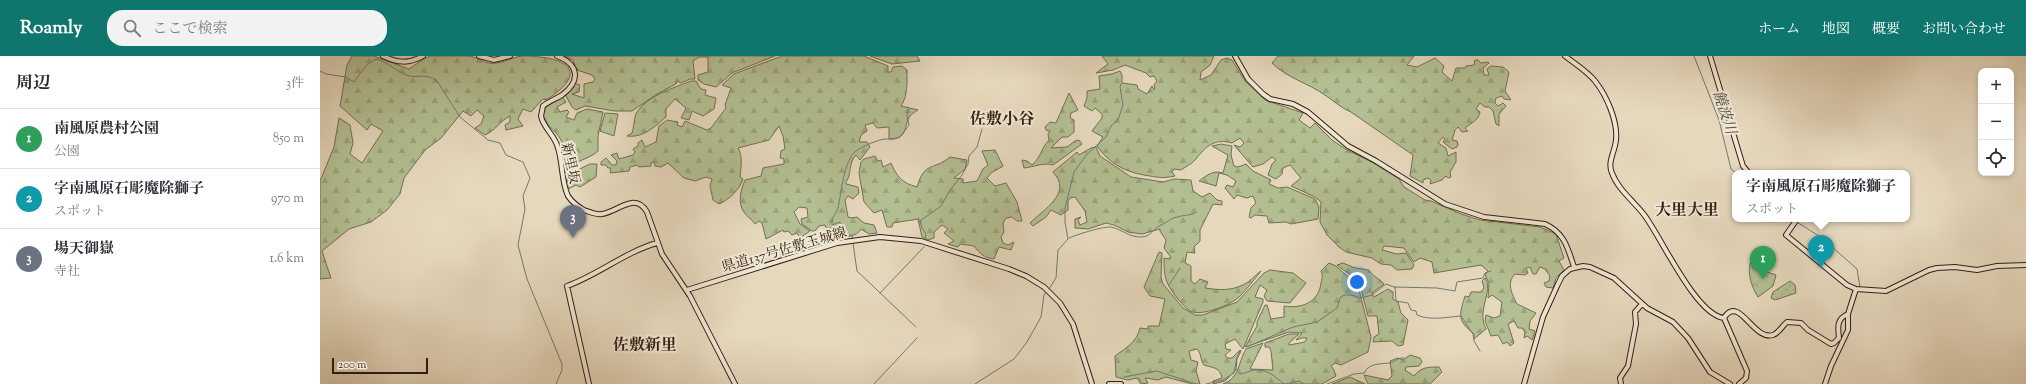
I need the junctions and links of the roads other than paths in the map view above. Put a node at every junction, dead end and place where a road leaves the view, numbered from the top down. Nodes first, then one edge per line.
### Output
1 (383, 56) edge
2 (423, 56) edge
3 (479, 56) edge
4 (510, 56) edge
5 (557, 56) edge
6 (1235, 56) edge
7 (1564, 56) edge
8 (1710, 56) edge
9 (1746, 170) edge
10 (1795, 222) edge
11 (657, 243) junction
12 (2026, 265) edge
13 (1574, 267) junction
14 (1856, 289) junction
15 (687, 290) junction
16 (1642, 304) junction
17 (1848, 314) junction
18 (1724, 318) junction
19 (589, 384) edge
20 (735, 384) edge
21 (1092, 384) edge
22 (1109, 384) edge
23 (1121, 384) edge
24 (1524, 384) edge
25 (1620, 384) edge
26 (1730, 384) edge
27 (1739, 384) edge
28 (1825, 384) edge

1 - 2 street
3 - 4 street
5 - 11 street, 新里坂
6 - 13 street
7 - 18 street
8 - 9 street
10 - 14 street
11 - 15 street, 新里坂
11 - 19 street
12 - 14 street
13 - 16 street
13 - 24 street
14 - 17 street
15 - 20 street
15 - 21 street, 県道137号佐敷玉城線
16 - 25 street
16 - 26 street
17 - 18 street
17 - 28 street
18 - 27 street
22 - 23 street

